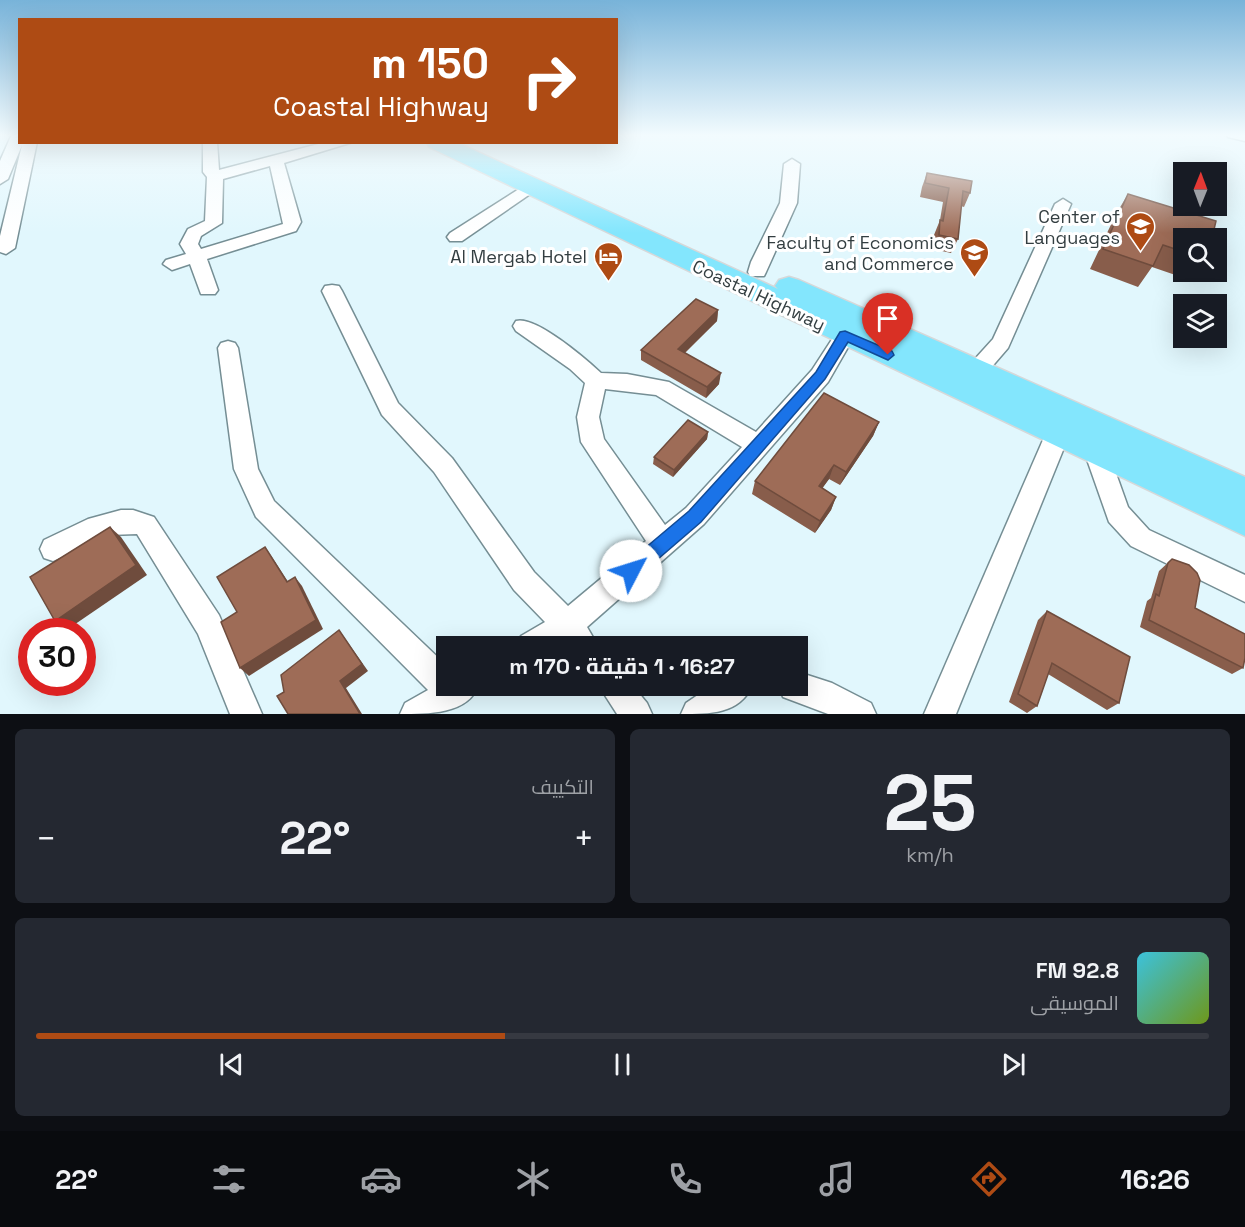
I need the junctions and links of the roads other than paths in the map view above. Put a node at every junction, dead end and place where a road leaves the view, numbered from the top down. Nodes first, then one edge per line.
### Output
1 (24, 167) edge
2 (211, 167) edge
3 (248, 167) edge
4 (278, 167) edge
5 (489, 167) edge
6 (527, 167) edge
7 (792, 167) edge
8 (215, 176) junction
9 (530, 187) junction
10 (1063, 204) dead end
11 (456, 237) dead end
12 (6, 248) dead end
13 (197, 257) junction
14 (172, 264) dead end
15 (757, 272) junction
16 (208, 290) dead end
17 (332, 291) dead end
18 (524, 326) dead end
19 (845, 335) junction
20 (228, 348) dead end
21 (975, 371) junction
22 (596, 381) junction
23 (1058, 433) junction
24 (759, 445) junction
25 (1096, 451) junction
26 (1245, 493) edge
27 (1245, 520) edge
28 (663, 544) junction
29 (53, 549) dead end
30 (1245, 589) edge
31 (575, 636) edge
32 (436, 668) edge
33 (808, 690) edge
34 (446, 696) edge
35 (622, 696) edge
36 (723, 696) edge
37 (246, 714) edge
38 (416, 714) edge
39 (636, 714) edge
40 (697, 714) edge
41 (860, 714) edge
42 (940, 714) edge

1 - 12 street
2 - 8 street
3 - 8 street
4 - 13 street
5 - 9 highway, Coastal Highway
6 - 15 highway, Coastal Highway
7 - 15 street
8 - 13 street
9 - 11 street
9 - 19 highway, Coastal Highway
10 - 21 street
13 - 14 street
13 - 16 street
15 - 21 highway, Coastal Highway
17 - 31 street
18 - 22 street
19 - 23 highway, Coastal Highway
19 - 24 street
20 - 32 street
21 - 26 highway, Coastal Highway
22 - 24 street
22 - 28 street
23 - 25 highway, Coastal Highway
23 - 42 street
24 - 28 street
25 - 27 highway, Coastal Highway
25 - 30 street
28 - 31 street
29 - 37 street
33 - 41 street
34 - 38 street
35 - 39 street
36 - 40 street

